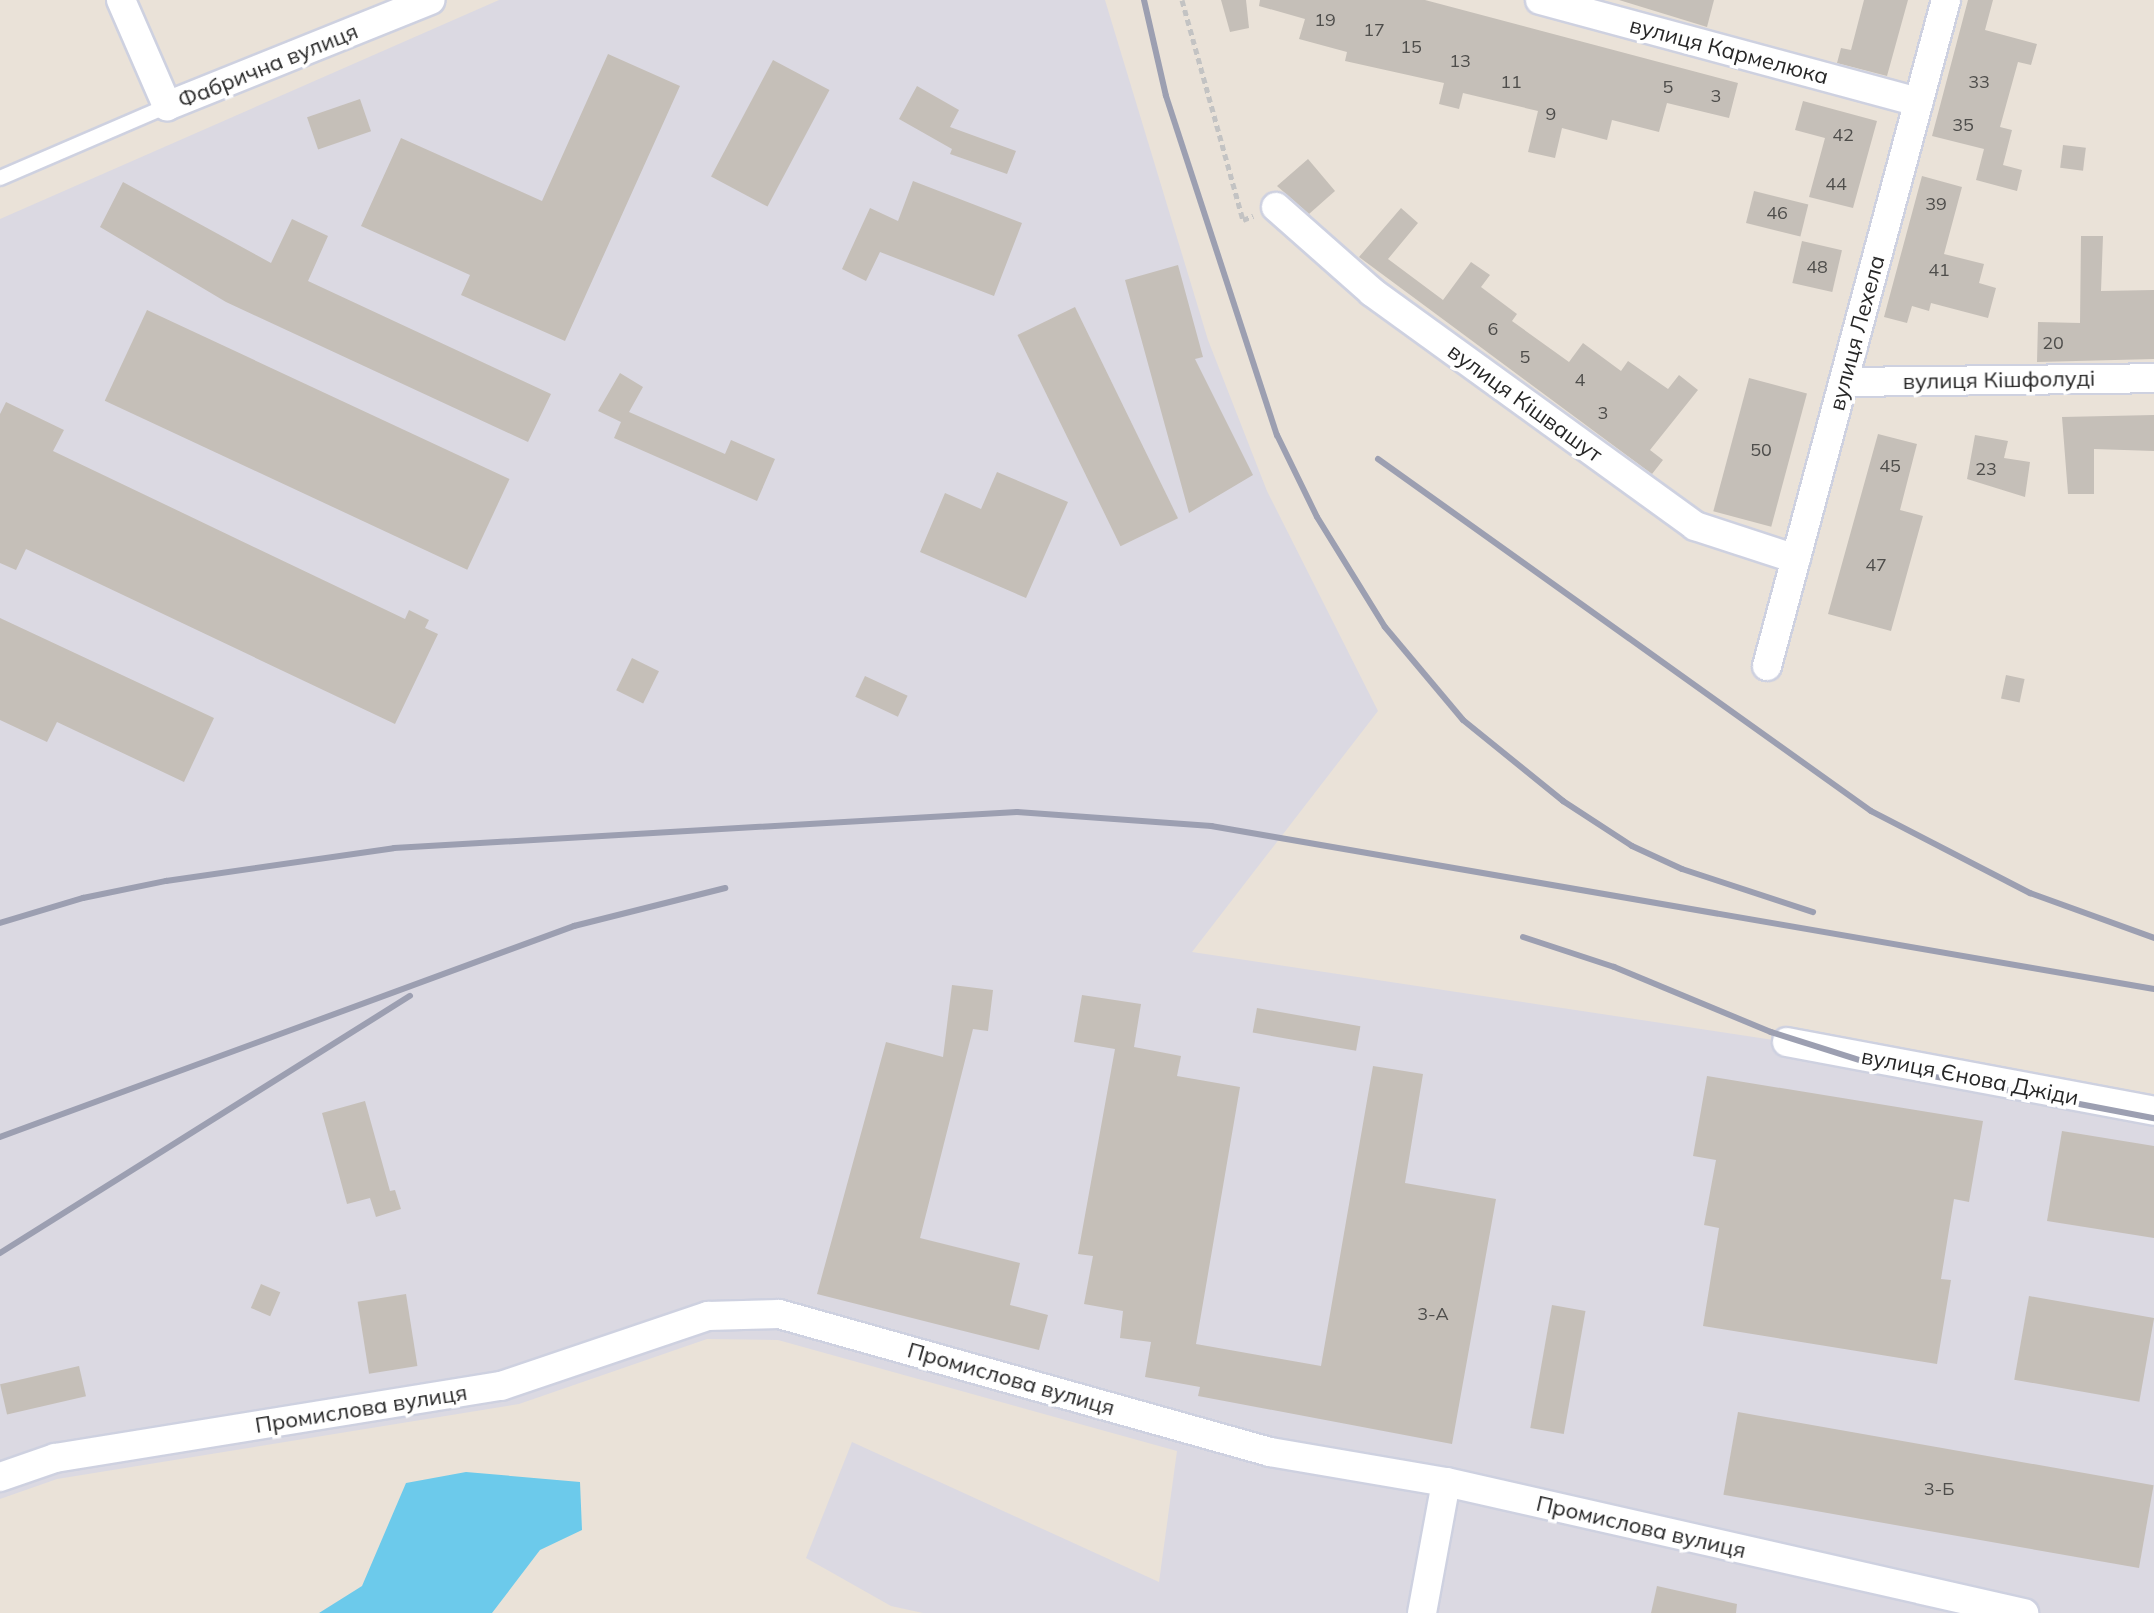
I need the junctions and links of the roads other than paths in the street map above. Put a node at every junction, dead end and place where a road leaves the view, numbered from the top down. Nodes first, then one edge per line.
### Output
1 (121, 0) edge
2 (431, 0) edge
3 (1540, 0) edge
4 (1946, 0) edge
5 (1918, 102) junction
6 (167, 106) junction
7 (0, 178) edge
8 (1276, 207) road end
9 (2154, 378) edge
10 (1844, 382) junction
11 (1796, 559) junction
12 (1767, 666) dead end
13 (1787, 1042) dead end
14 (2154, 1111) edge
15 (0, 1477) edge
16 (1446, 1482) junction
17 (1422, 1613) edge
18 (2024, 1613) edge

1 - 6 street, Фабрична вулиця
2 - 6 street, Фабрична вулиця
3 - 5 street, вулиця Кармелюка
4 - 5 street, вулиця Лехела
5 - 10 street, вулиця Лехела
6 - 7 lane
8 - 11 street, вулиця Кішвашут
9 - 10 street, вулиця Кішфолуді
10 - 11 street, вулиця Лехела
11 - 12 street, вулиця Лехела
13 - 14 street, вулиця Єнова Джіди
15 - 16 street, Промислова вулиця
16 - 17 street
16 - 18 street, Промислова вулиця

